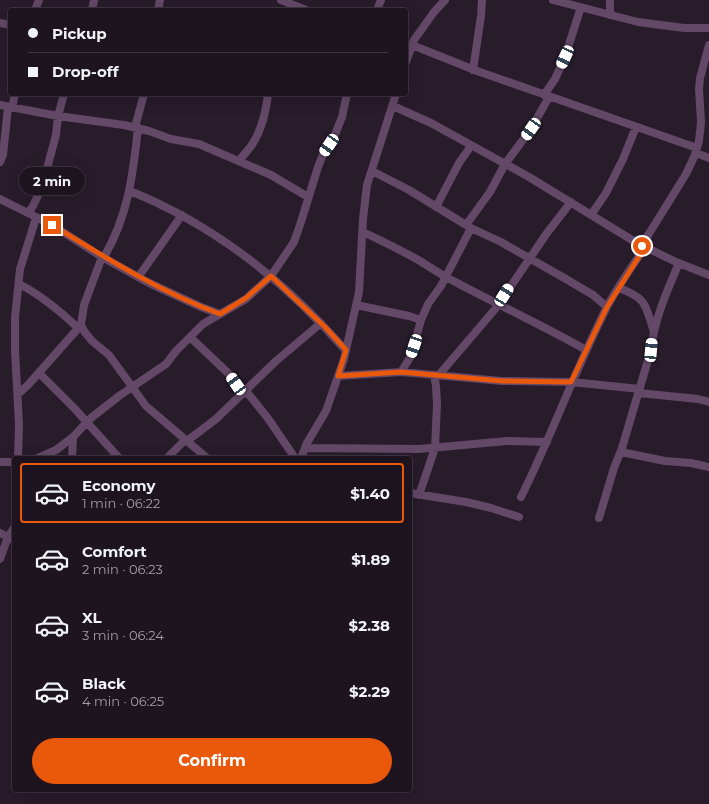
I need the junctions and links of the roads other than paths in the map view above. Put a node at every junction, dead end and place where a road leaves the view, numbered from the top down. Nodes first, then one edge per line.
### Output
1 (281, 0) edge
2 (444, 0) edge
3 (482, 0) edge
4 (553, 0) edge
5 (610, 0) edge
6 (295, 5) edge
7 (581, 7) junction
8 (610, 15) junction
9 (709, 28) edge
10 (709, 45) edge
11 (410, 47) edge
12 (473, 70) junction
13 (14, 96) edge
14 (63, 96) edge
15 (144, 96) edge
16 (268, 96) edge
17 (347, 96) edge
18 (396, 96) edge
19 (546, 96) junction
20 (393, 106) junction
21 (7, 107) edge
22 (58, 116) junction
23 (137, 127) junction
24 (636, 127) junction
25 (471, 146) junction
26 (696, 151) junction
27 (709, 158) edge
28 (238, 161) junction
29 (0, 162) edge
30 (505, 164) junction
31 (372, 171) junction
32 (130, 191) junction
33 (308, 197) junction
34 (0, 199) edge
35 (571, 202) junction
36 (436, 207) junction
37 (28, 213) junction
38 (591, 215) junction
39 (182, 216) junction
40 (36, 218) junction
41 (468, 226) junction
42 (362, 232) junction
43 (643, 246) junction
44 (103, 257) junction
45 (529, 258) junction
46 (679, 263) junction
47 (709, 275) edge
48 (139, 276) junction
49 (271, 276) junction
50 (445, 277) junction
51 (19, 284) junction
52 (619, 288) junction
53 (356, 305) junction
54 (498, 305) junction
55 (607, 307) junction
56 (220, 314) junction
57 (422, 320) junction
58 (321, 323) junction
59 (79, 326) junction
60 (654, 332) junction
61 (190, 337) junction
62 (346, 350) junction
63 (586, 350) junction
64 (401, 372) junction
65 (39, 373) junction
66 (436, 375) junction
67 (338, 376) junction
68 (571, 382) junction
69 (131, 387) junction
70 (639, 391) junction
71 (244, 393) junction
72 (18, 394) junction
73 (709, 402) edge
74 (88, 423) junction
75 (74, 437) junction
76 (186, 441) junction
77 (547, 442) junction
78 (305, 448) junction
79 (435, 448) junction
80 (621, 452) junction
81 (18, 456) edge
82 (42, 456) edge
83 (72, 456) edge
84 (117, 456) edge
85 (169, 456) edge
86 (205, 456) edge
87 (294, 456) edge
88 (302, 456) edge
89 (0, 462) edge
90 (12, 462) edge
91 (709, 467) edge
92 (412, 493) edge
93 (419, 495) junction
94 (521, 497) dead end
95 (519, 517) dead end
96 (599, 518) dead end
97 (0, 533) edge
98 (11, 539) edge
99 (0, 559) edge

1 - 6 street
2 - 11 street
3 - 12 street
4 - 7 street
5 - 8 street
7 - 8 street
7 - 19 street
8 - 9 street
10 - 26 street
11 - 12 street
12 - 19 street
13 - 21 street
14 - 22 street
15 - 23 street
16 - 28 street
17 - 33 street
18 - 20 street
19 - 24 street
19 - 30 street
20 - 25 street
20 - 31 street
21 - 22 street
21 - 29 street
22 - 23 street
22 - 37 street
23 - 28 street
23 - 32 street
24 - 26 street
24 - 38 street
25 - 30 street
25 - 36 street
26 - 27 street
26 - 43 street
28 - 33 street
30 - 35 street
30 - 41 street
31 - 36 street
31 - 42 street
32 - 39 street
32 - 44 street
33 - 49 street
34 - 37 street
35 - 38 street
35 - 45 street
36 - 41 street
37 - 40 street
38 - 43 street
39 - 48 street
39 - 49 street
40 - 44 street
40 - 51 street
41 - 45 street
41 - 50 street
42 - 50 street
42 - 53 street
43 - 46 street
43 - 52 street
44 - 48 street
44 - 59 street
45 - 54 street
45 - 55 street
46 - 47 street
46 - 60 street
48 - 56 street
49 - 56 street
49 - 58 street
50 - 54 street
50 - 57 street
51 - 59 street
51 - 72 street
52 - 55 street
52 - 60 street
53 - 57 street
53 - 62 street
54 - 63 street
54 - 66 street
55 - 63 street
56 - 61 street
57 - 64 street
58 - 62 street
58 - 71 street
59 - 65 street
59 - 69 street
60 - 70 street
61 - 69 street
61 - 71 street
62 - 67 street
63 - 68 street
64 - 66 street
64 - 67 street
65 - 72 street
65 - 74 street
66 - 68 street
66 - 79 street
67 - 78 street
68 - 70 street
68 - 77 street
69 - 74 street
69 - 76 street
70 - 73 street
70 - 80 street
71 - 76 street
71 - 87 street
72 - 81 street
74 - 75 street
74 - 84 street
75 - 82 street
75 - 83 street
76 - 85 street
76 - 86 street
77 - 79 street
77 - 94 street
78 - 79 street
78 - 88 street
79 - 93 street
80 - 91 street
80 - 96 street
89 - 90 street
92 - 93 street
93 - 95 street
97 - 98 street
98 - 99 street

